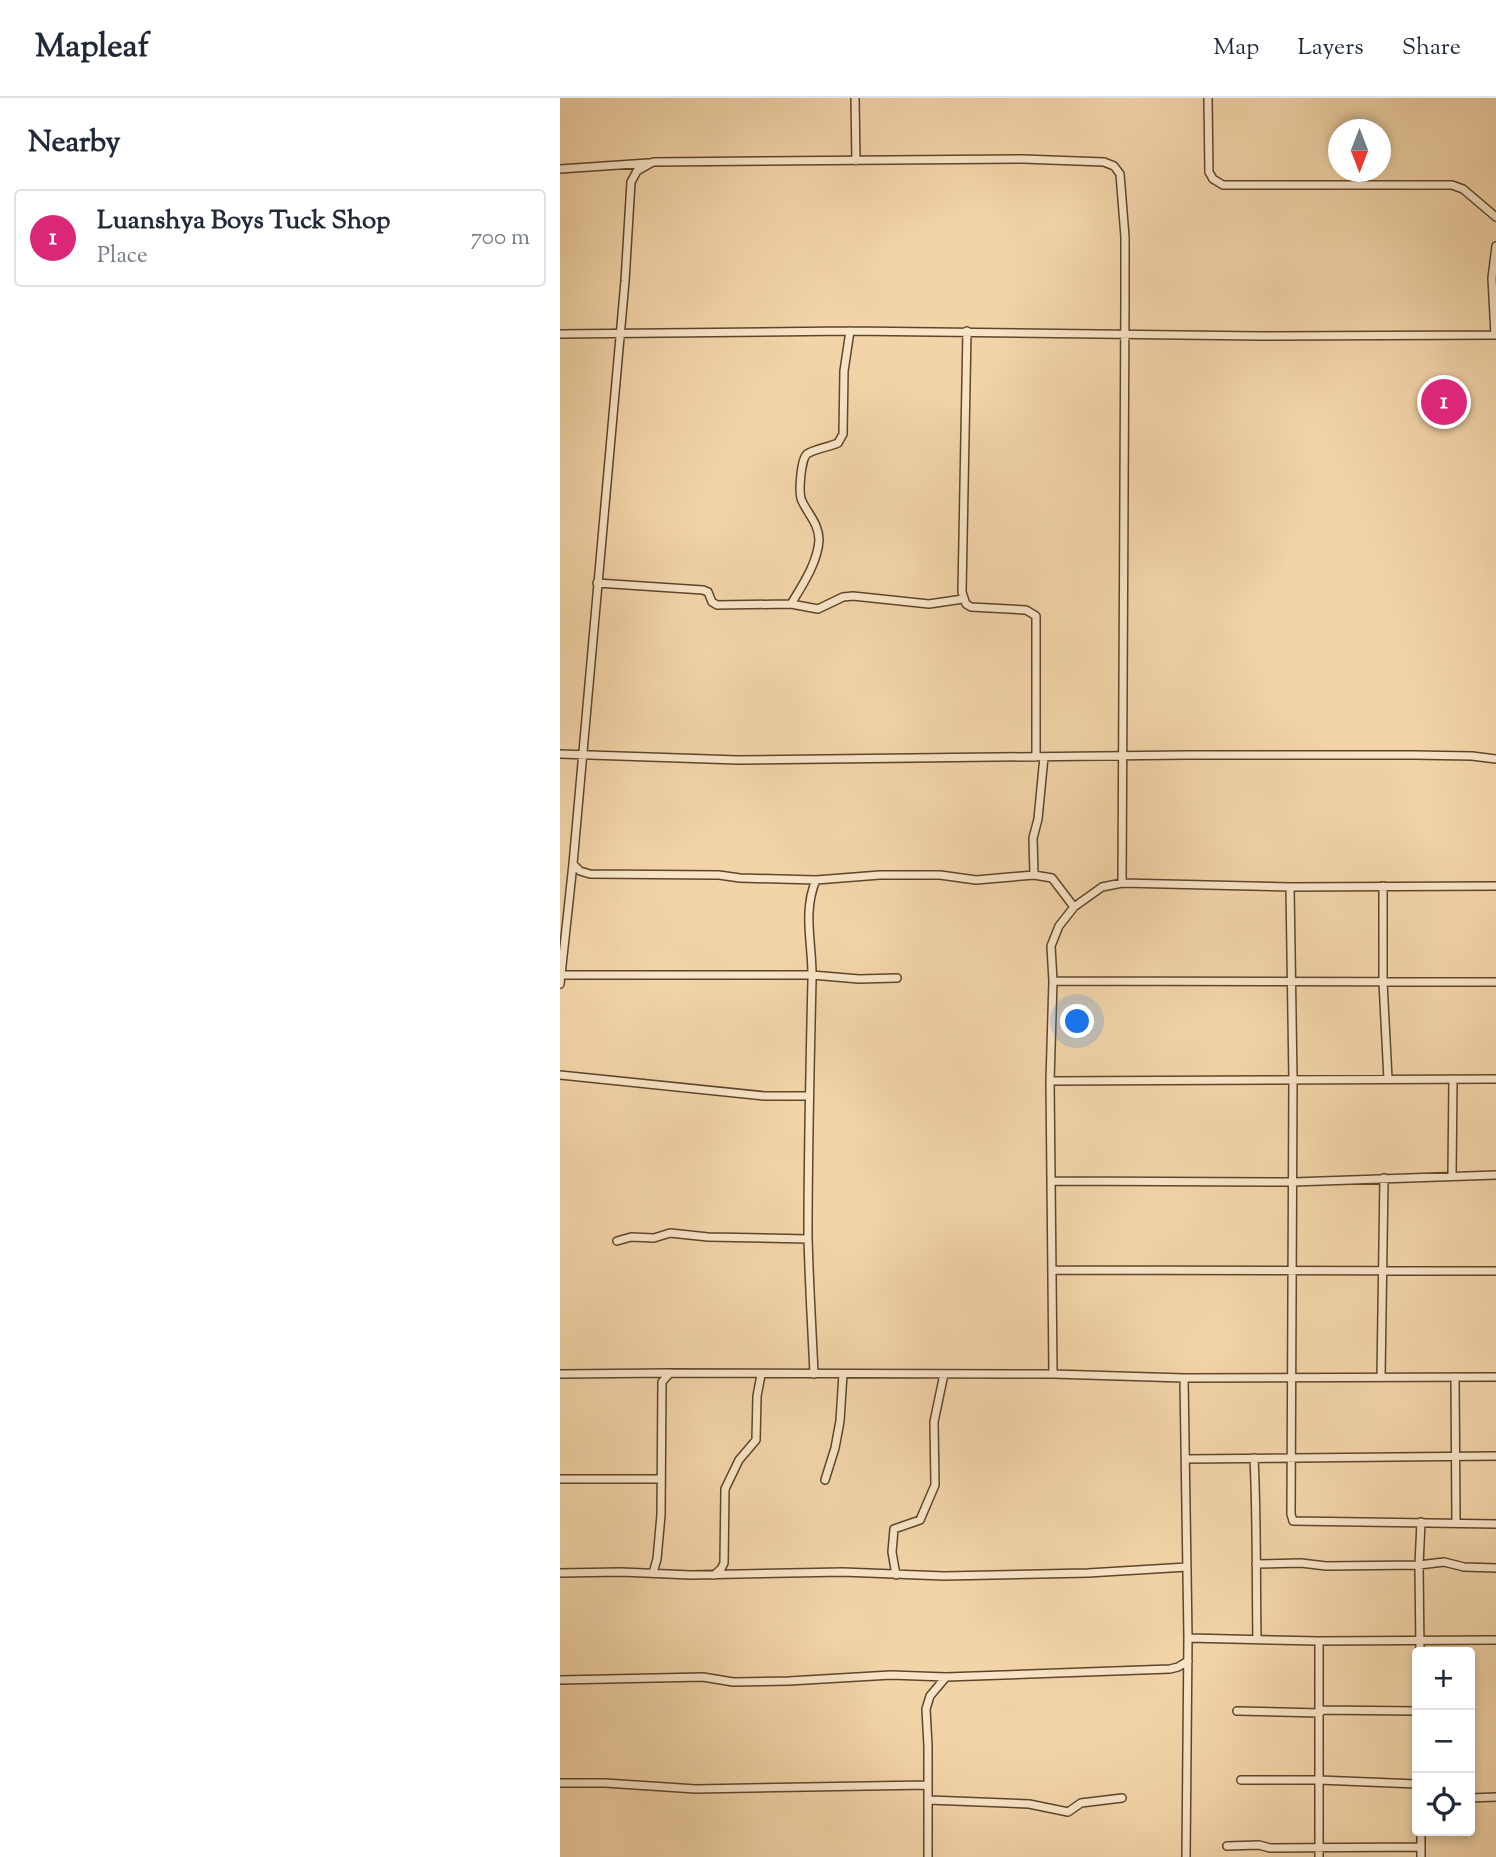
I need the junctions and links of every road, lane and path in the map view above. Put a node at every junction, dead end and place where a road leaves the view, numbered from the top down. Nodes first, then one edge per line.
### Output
1 (855, 98) edge
2 (1208, 98) edge
3 (856, 161) junction
4 (653, 162) junction
5 (560, 169) edge
6 (1496, 217) edge
7 (1496, 246) edge
8 (850, 331) junction
9 (967, 331) junction
10 (619, 333) junction
11 (560, 334) edge
12 (1125, 335) junction
13 (1495, 335) edge
14 (597, 583) junction
15 (963, 598) junction
16 (791, 604) junction
17 (581, 753) junction
18 (560, 754) edge
19 (1124, 755) junction
20 (1040, 757) junction
21 (1496, 760) edge
22 (573, 864) junction
23 (1034, 875) junction
24 (816, 880) junction
25 (1122, 883) junction
26 (1383, 886) junction
27 (1496, 886) edge
28 (1290, 887) junction
29 (1074, 907) junction
30 (562, 975) edge
31 (812, 975) junction
32 (897, 978) dead end
33 (1292, 980) junction
34 (1053, 981) junction
35 (1383, 982) junction
36 (1496, 982) edge
37 (560, 984) edge
38 (560, 1075) edge
39 (1293, 1079) junction
40 (1388, 1079) junction
41 (1453, 1079) junction
42 (1496, 1079) edge
43 (1050, 1081) junction
44 (808, 1096) junction
45 (1452, 1175) junction
46 (1496, 1175) edge
47 (1384, 1178) junction
48 (1053, 1181) junction
49 (1293, 1182) junction
50 (808, 1239) junction
51 (617, 1241) dead end
52 (1053, 1270) junction
53 (1294, 1270) junction
54 (1496, 1271) edge
55 (1383, 1272) junction
56 (670, 1373) junction
57 (560, 1374) edge
58 (814, 1374) junction
59 (843, 1374) junction
60 (944, 1374) junction
61 (1053, 1374) junction
62 (761, 1375) junction
63 (1292, 1377) junction
64 (1381, 1377) junction
65 (1455, 1377) junction
66 (1496, 1377) edge
67 (1184, 1378) junction
68 (1455, 1455) junction
69 (1496, 1456) edge
70 (1254, 1458) junction
71 (1292, 1458) junction
72 (1186, 1459) junction
73 (560, 1479) edge
74 (660, 1479) junction
75 (825, 1480) dead end
76 (1421, 1522) junction
77 (1456, 1522) junction
78 (1496, 1524) edge
79 (1256, 1564) junction
80 (1419, 1565) junction
81 (1187, 1567) junction
82 (1496, 1568) edge
83 (560, 1573) edge
84 (653, 1573) junction
85 (714, 1575) junction
86 (897, 1575) junction
87 (1188, 1638) junction
88 (1257, 1639) junction
89 (1420, 1639) junction
90 (1496, 1640) edge
91 (1319, 1641) junction
92 (1420, 1647) edge
93 (1188, 1661) junction
94 (946, 1677) junction
95 (560, 1680) edge
96 (1237, 1711) dead end
97 (1412, 1711) edge
98 (1320, 1712) junction
99 (1241, 1780) dead end
100 (1319, 1780) junction
101 (560, 1783) edge
102 (1412, 1784) edge
103 (927, 1785) junction
104 (1496, 1797) edge
105 (1122, 1798) dead end
106 (1475, 1798) edge
107 (929, 1800) junction
108 (1421, 1836) edge
109 (1227, 1846) dead end
110 (1319, 1846) junction
111 (1421, 1847) junction
112 (928, 1857) edge
113 (1186, 1857) edge
114 (1319, 1857) edge
115 (1421, 1857) edge

1 - 3 street
2 - 6 street
3 - 4 street
3 - 12 street
4 - 5 street
4 - 10 street
7 - 13 street
8 - 9 street
8 - 10 street
8 - 16 street
9 - 12 street
9 - 15 street
10 - 11 street
10 - 14 street
12 - 13 street
12 - 19 street
14 - 16 street
14 - 17 street
15 - 16 street
15 - 20 street
17 - 18 street
17 - 20 street
17 - 22 street
19 - 20 street
19 - 21 street
19 - 25 street
20 - 23 street
22 - 24 street
22 - 30 street
23 - 24 street
23 - 29 street
24 - 31 street
25 - 28 street
25 - 29 street
26 - 27 street
26 - 28 street
26 - 35 street
28 - 33 street
29 - 34 street
30 - 31 street
30 - 37 street
31 - 32 street
31 - 44 street
33 - 34 street
33 - 35 street
33 - 39 street
34 - 43 street
35 - 36 street
35 - 40 street
38 - 44 street
39 - 40 street
39 - 43 street
39 - 49 street
40 - 41 street
41 - 42 street
41 - 45 street
43 - 48 street
44 - 50 street
45 - 46 street
45 - 47 street
47 - 49 street
47 - 55 street
48 - 49 street
48 - 52 street
49 - 53 street
50 - 51 street
50 - 58 street
52 - 53 street
52 - 61 street
53 - 55 street
53 - 63 street
54 - 55 street
55 - 64 street
56 - 57 street
56 - 62 street
56 - 74 street
58 - 59 street
58 - 62 street
59 - 60 street
59 - 75 street
60 - 61 street
60 - 86 street
61 - 67 street
62 - 85 street
63 - 64 street
63 - 67 street
63 - 71 street
64 - 65 street
65 - 66 street
65 - 68 street
67 - 72 street
68 - 69 street
68 - 71 street
68 - 77 street
70 - 71 street
70 - 72 street
70 - 79 street
71 - 76 street
72 - 81 street
73 - 74 street
74 - 84 street
76 - 77 street
76 - 80 street
77 - 78 street
79 - 80 street
79 - 88 street
80 - 82 street
80 - 89 street
81 - 86 street
81 - 87 street
83 - 84 street
84 - 85 street
85 - 86 street
87 - 88 street
87 - 93 street
88 - 91 street
89 - 90 street
89 - 91 street
89 - 92 street
91 - 98 street
93 - 94 street
93 - 113 street
94 - 95 street
94 - 103 street
96 - 98 street
97 - 98 street
98 - 100 street
99 - 100 street
100 - 102 street
100 - 110 street
101 - 103 street
103 - 107 street
104 - 106 street
105 - 107 street
107 - 112 street
108 - 111 street
109 - 110 street
110 - 111 street
110 - 114 street
111 - 115 street

